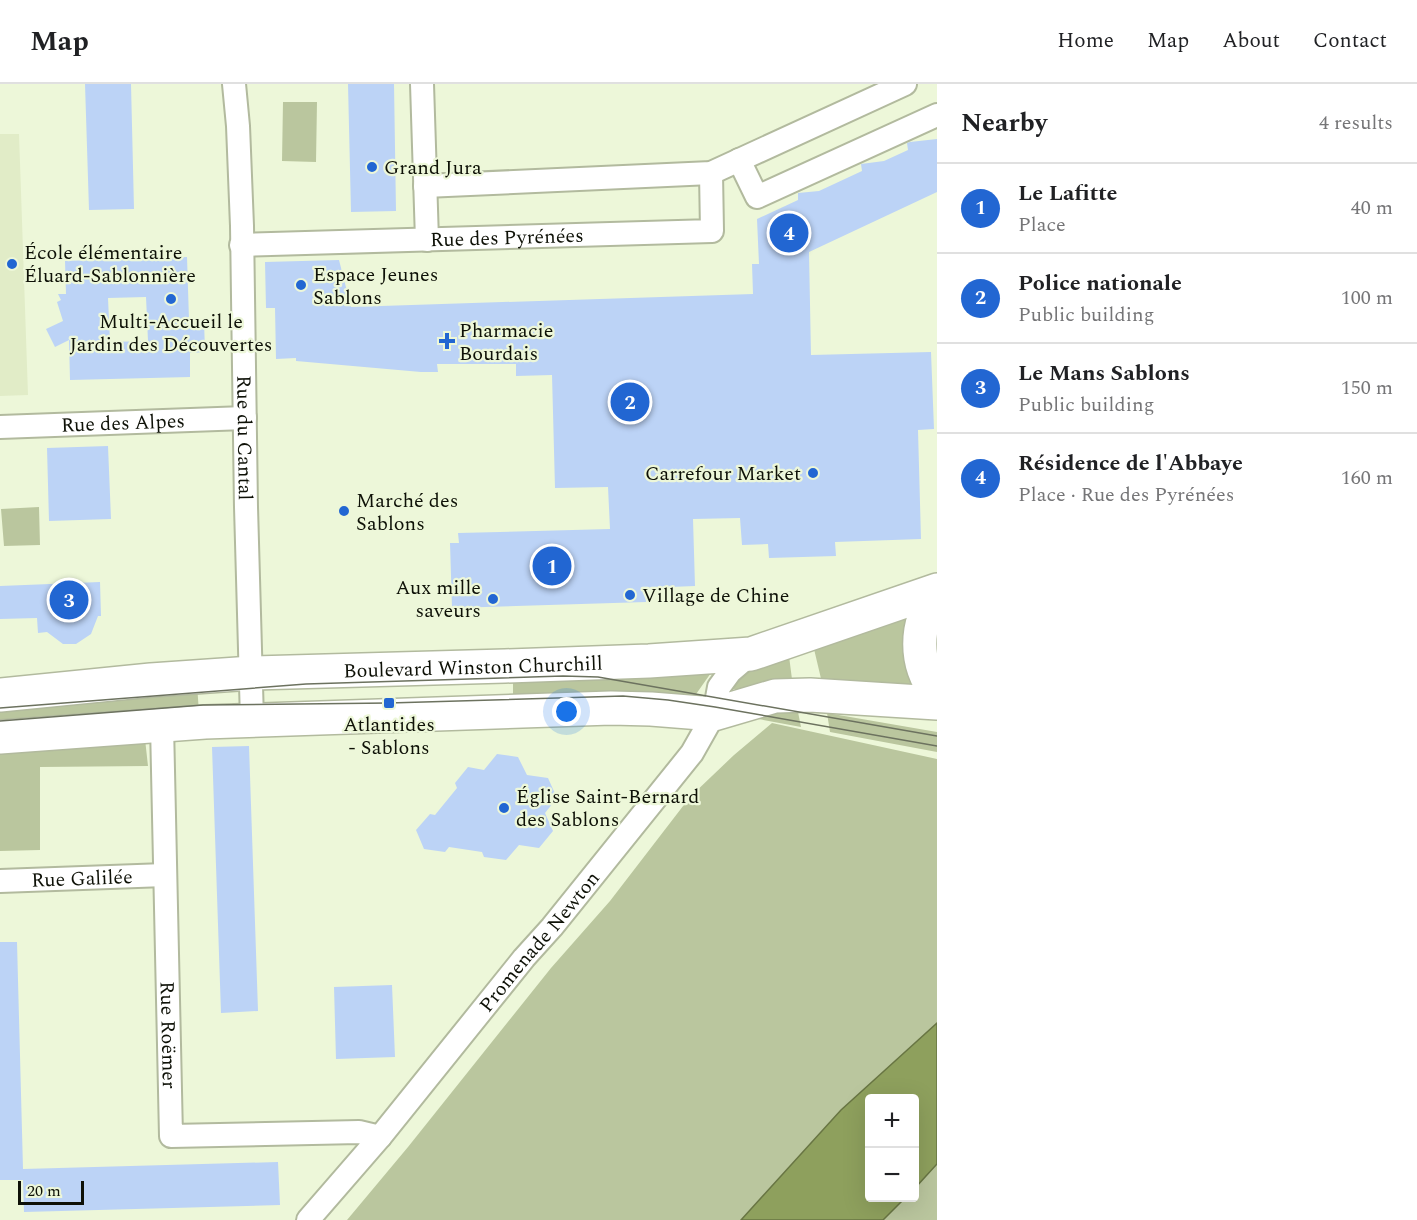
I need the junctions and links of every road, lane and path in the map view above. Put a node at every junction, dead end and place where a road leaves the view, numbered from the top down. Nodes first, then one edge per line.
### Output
1 (234, 84) edge
2 (422, 84) edge
3 (905, 84) edge
4 (861, 93) edge
5 (937, 115) edge
6 (739, 160) junction
7 (711, 173) junction
8 (425, 186) junction
9 (427, 240) junction
10 (241, 245) junction
11 (245, 418) junction
12 (0, 427) edge
13 (937, 590) edge
14 (937, 594) edge
15 (751, 654) junction
16 (252, 673) junction
17 (937, 693) edge
18 (0, 695) edge
19 (937, 703) edge
20 (714, 714) junction
21 (252, 720) junction
22 (162, 725) junction
23 (0, 737) edge
24 (165, 875) junction
25 (0, 881) edge
26 (380, 1137) junction
27 (308, 1220) edge

1 - 10 street, Rue du Cantal
2 - 8 street
3 - 4 street
4 - 6 street
5 - 6 street
6 - 7 street
7 - 8 street
7 - 9 street, Rue des Pyrénées
8 - 9 street
9 - 10 street, Rue des Pyrénées
10 - 11 street, Rue du Cantal
11 - 12 street, Rue des Alpes
11 - 16 street, Rue du Cantal
13 - 15 street, Boulevard Winston Churchill
14 - 17 street
15 - 16 street, Boulevard Winston Churchill
15 - 20 street, Promenade Newton
16 - 18 street, Boulevard Winston Churchill
16 - 21 street, Rue du Cantal
19 - 20 street
20 - 21 street
20 - 26 street, Promenade Newton
21 - 22 street
22 - 23 street
22 - 24 street, Rue Roëmer
24 - 25 street, Rue Galilée
24 - 26 street, Rue Roëmer
26 - 27 street, Promenade Newton

